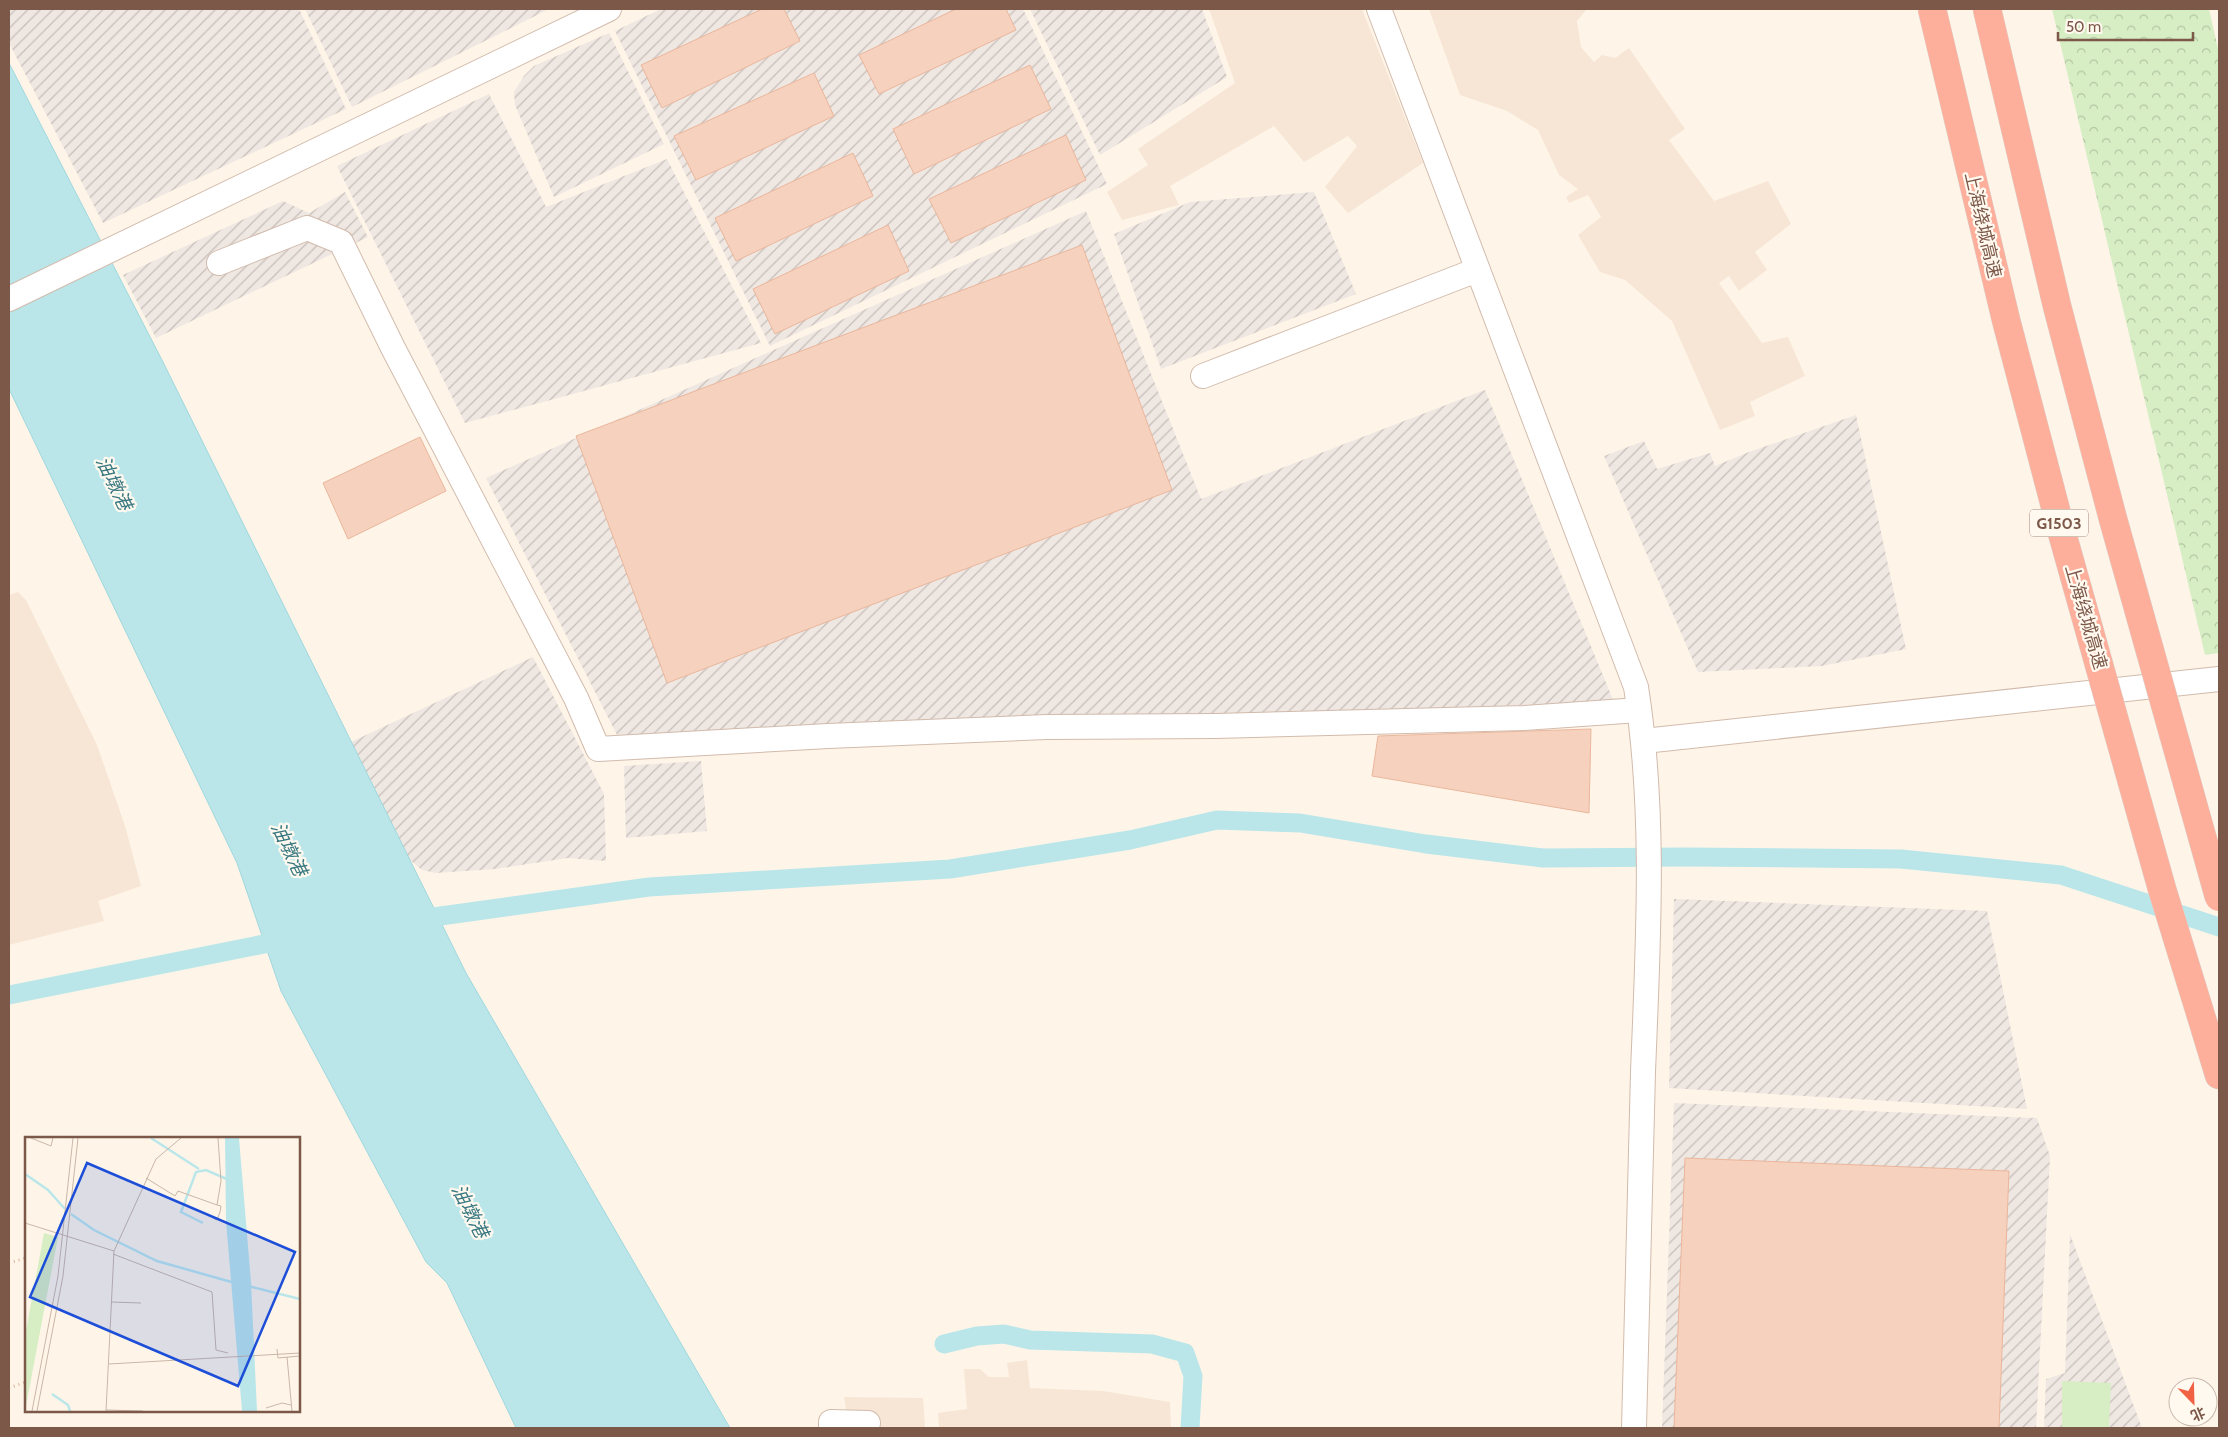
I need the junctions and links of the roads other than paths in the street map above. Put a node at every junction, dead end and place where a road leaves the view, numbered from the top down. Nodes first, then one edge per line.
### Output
1 (608, 9) edge
2 (1379, 9) edge
3 (1932, 9) edge
4 (1987, 9) edge
5 (219, 263) dead end
6 (1477, 270) junction
7 (9, 298) edge
8 (1203, 376) dead end
9 (2219, 679) edge
10 (1639, 710) junction
11 (1644, 741) junction
12 (2219, 897) edge
13 (2219, 1075) edge
14 (868, 1423) dead end
15 (831, 1428) edge
16 (1634, 1428) edge

1 - 7 street
2 - 6 street
3 - 13 highway, 上海绕城高速 / G1503, bridge
4 - 12 highway, G1503, bridge
5 - 10 street
6 - 8 street
6 - 10 street
9 - 11 street
10 - 11 street
11 - 16 street
14 - 15 street

